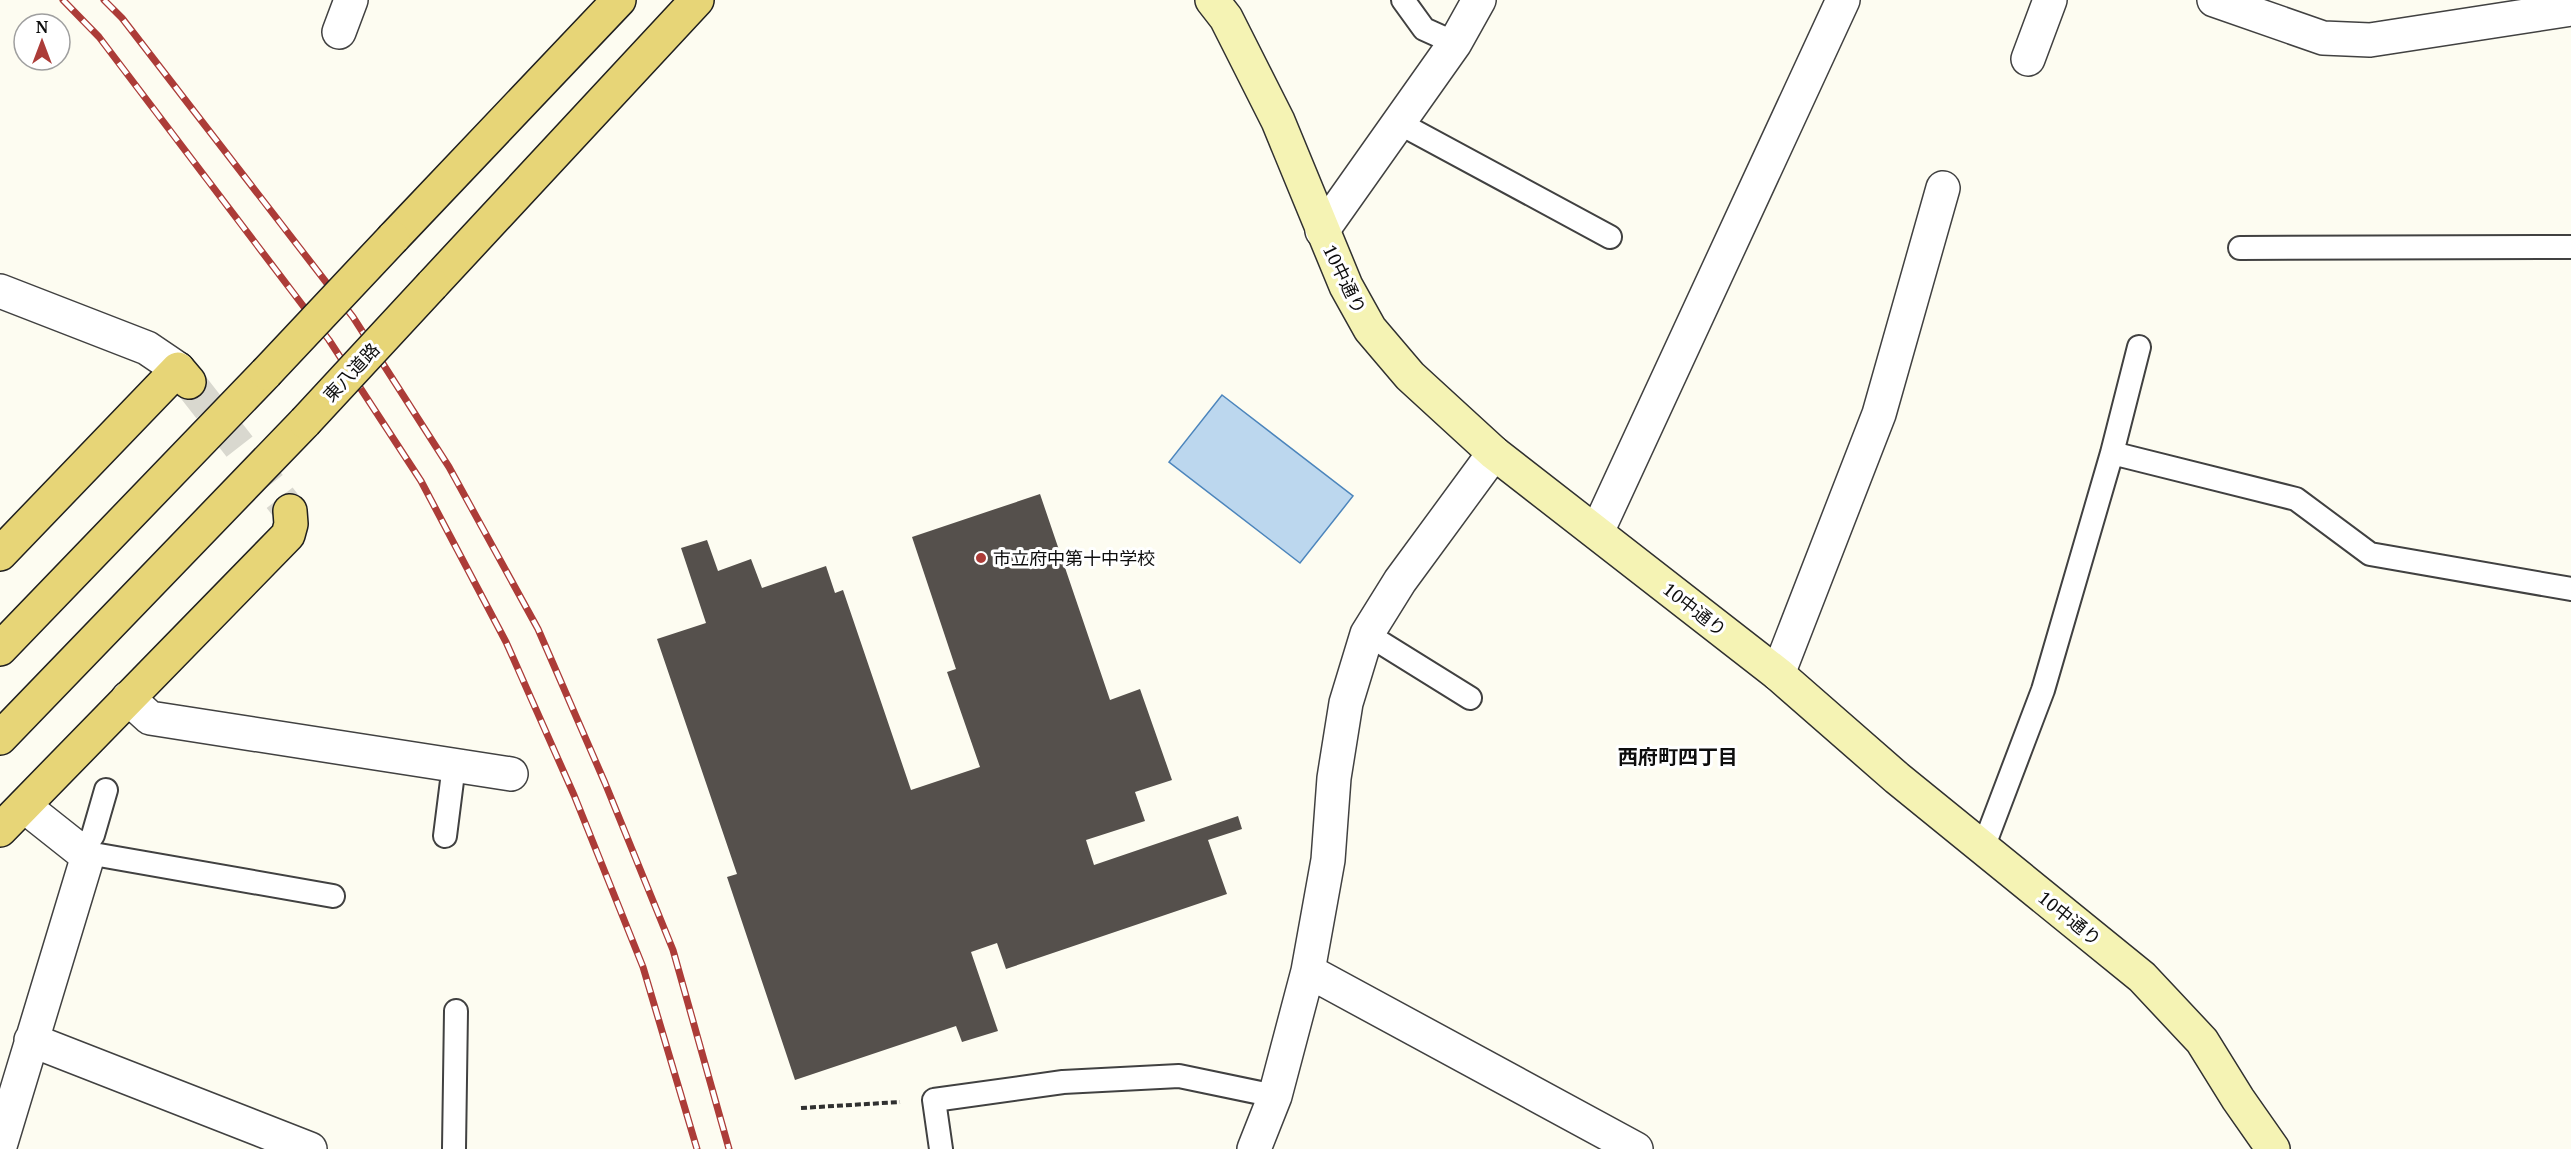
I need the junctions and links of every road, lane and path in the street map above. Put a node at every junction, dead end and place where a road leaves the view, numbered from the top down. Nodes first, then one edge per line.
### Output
1 (351, 0) edge
2 (619, 0) edge
3 (698, 0) edge
4 (1212, 0) edge
5 (1403, 0) edge
6 (1479, 0) edge
7 (1843, 0) edge
8 (2050, 0) edge
9 (2214, 0) edge
10 (2512, 8) edge
11 (2571, 9) edge
12 (339, 32) dead end
13 (1455, 44) junction
14 (2028, 59) dead end
15 (1399, 123) junction
16 (1943, 188) dead end
17 (1322, 231) junction
18 (1610, 237) dead end
19 (2571, 247) edge
20 (2240, 248) dead end
21 (0, 291) edge
22 (2139, 347) dead end
23 (184, 375) joint
24 (1494, 453) junction
25 (2112, 453) junction
26 (290, 511) dead end
27 (1597, 532) junction
28 (0, 554) edge
29 (2571, 589) edge
30 (1367, 634) junction
31 (0, 649) edge
32 (1778, 674) junction
33 (128, 698) junction
34 (1470, 698) dead end
35 (0, 738) edge
36 (454, 765) junction
37 (511, 774) dead end
38 (106, 790) dead end
39 (24, 806) junction
40 (0, 830) edge
41 (445, 836) dead end
42 (1983, 848) junction
43 (82, 852) junction
44 (333, 896) dead end
45 (1308, 971) junction
46 (456, 1011) dead end
47 (31, 1040) junction
48 (1275, 1096) junction
49 (934, 1100) junction
50 (801, 1108) dead end
51 (0, 1146) edge
52 (310, 1149) edge
53 (454, 1149) edge
54 (941, 1149) edge
55 (1254, 1149) edge
56 (1636, 1149) edge
57 (2273, 1149) edge

1 - 12 street
2 - 31 main road, bridge
3 - 35 main road, 東八道路, bridge
4 - 17 street, 10中通り
5 - 13 lane
6 - 13 street
7 - 27 street
8 - 14 street
9 - 10 street
10 - 11 street
13 - 15 street
15 - 17 street
15 - 18 lane
16 - 32 street
17 - 24 street, 10中通り
19 - 20 lane
21 - 23 street
22 - 25 lane
23 - 28 main road
24 - 27 street, 10中通り
24 - 30 street
25 - 29 lane
25 - 42 lane
26 - 33 main road
27 - 32 street, 10中通り
30 - 34 lane
30 - 45 street
32 - 42 street, 10中通り
33 - 36 street
33 - 39 main road
36 - 37 street
36 - 41 lane
38 - 43 lane
39 - 40 main road
39 - 43 street
42 - 57 street, 10中通り
43 - 44 lane
43 - 47 street
45 - 48 street
45 - 56 street
46 - 53 lane
47 - 51 street
47 - 52 street
48 - 49 lane
48 - 55 street
49 - 50 path
49 - 54 lane

